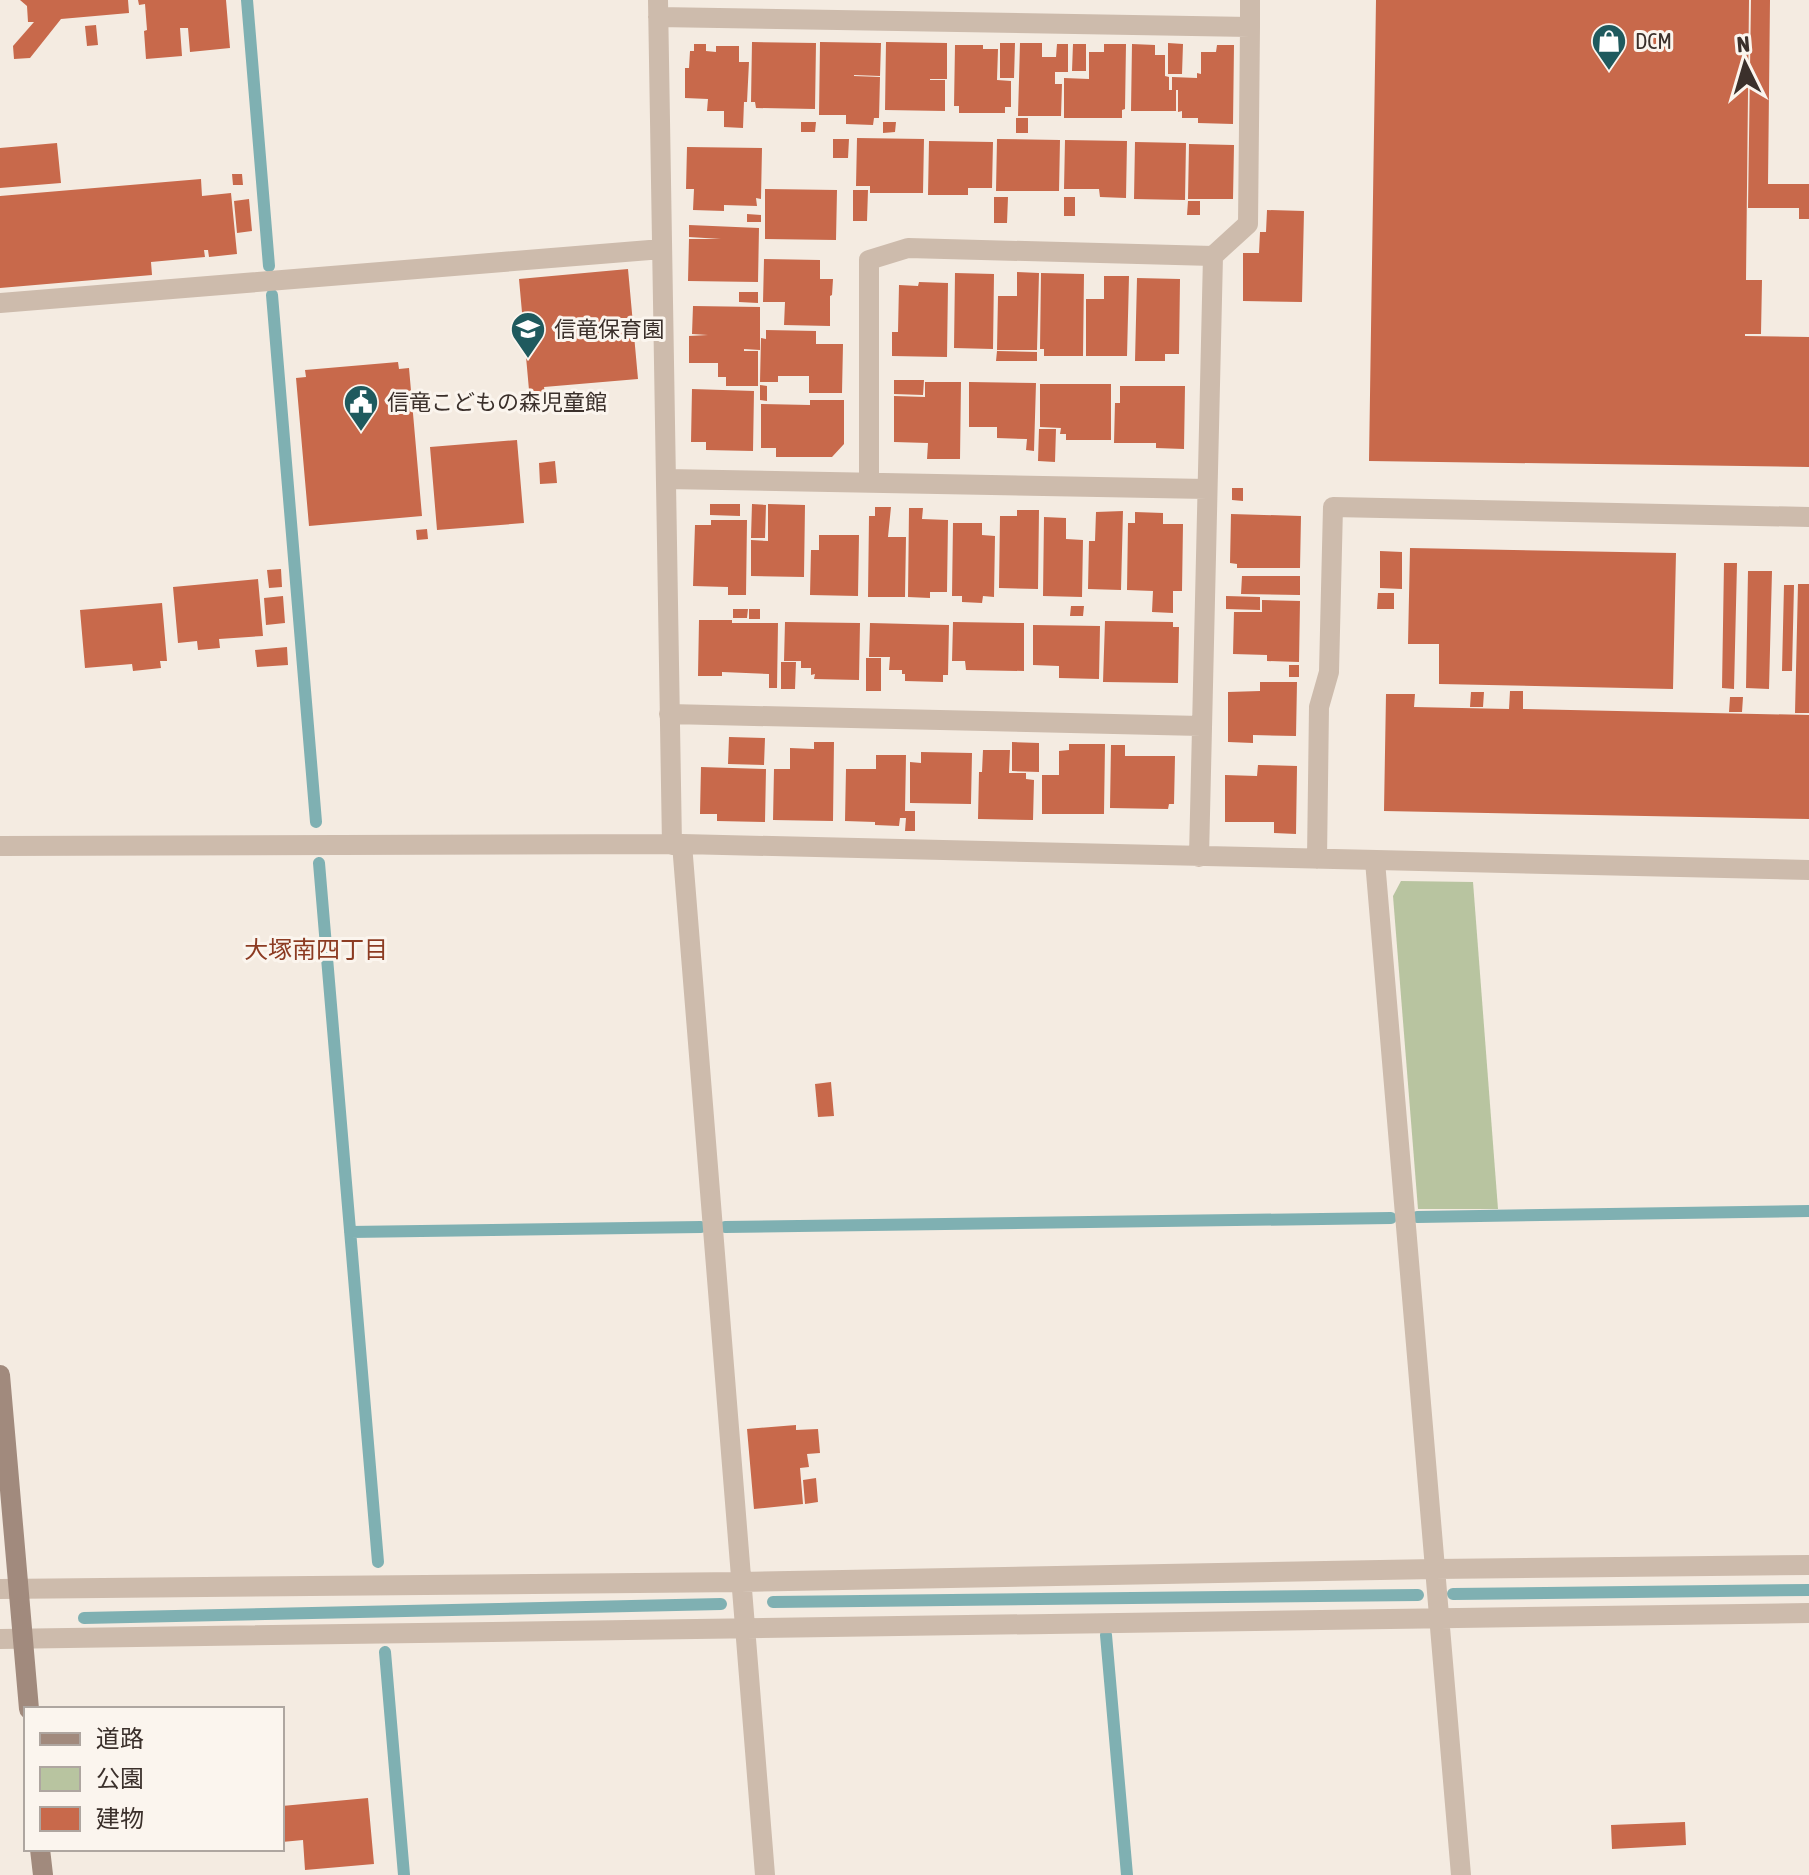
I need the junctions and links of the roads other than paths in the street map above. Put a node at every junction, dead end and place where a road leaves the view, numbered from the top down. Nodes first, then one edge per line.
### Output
1 (1250, 0) edge
2 (658, 8) edge
3 (1250, 27) junction
4 (662, 249) junction
5 (1213, 256) junction
6 (0, 303) edge
7 (666, 479) junction
8 (869, 482) junction
9 (1207, 489) junction
10 (1809, 517) edge
11 (669, 714) junction
12 (1201, 726) junction
13 (677, 844) junction
14 (0, 846) edge
15 (1199, 857) junction
16 (1317, 859) junction
17 (1375, 861) junction
18 (1809, 870) edge
19 (0, 1375) edge
20 (1809, 1565) edge
21 (1435, 1569) junction
22 (741, 1582) junction
23 (9, 1588) edge
24 (1809, 1613) edge
25 (1439, 1619) junction
26 (745, 1628) junction
27 (0, 1639) edge
28 (23, 1639) junction
29 (29, 1707) edge
30 (40, 1851) edge
31 (43, 1875) edge
32 (765, 1875) edge
33 (1461, 1875) edge

1 - 3 street
2 - 3 street
2 - 4 street
3 - 5 street
4 - 6 street
4 - 7 street
5 - 8 street
5 - 9 street
7 - 8 street
7 - 11 street
8 - 9 street
9 - 12 street
10 - 16 street
11 - 12 street
11 - 13 street
12 - 15 street
13 - 14 street
13 - 15 street
13 - 22 street
15 - 16 street
16 - 17 street
17 - 18 street
17 - 21 street
19 - 23 main road
20 - 21 street
21 - 22 street
21 - 25 street
22 - 23 street
22 - 26 street
23 - 28 main road
24 - 25 street
25 - 26 street
25 - 33 street
26 - 28 street
26 - 32 street
27 - 28 street
28 - 29 main road
30 - 31 main road

